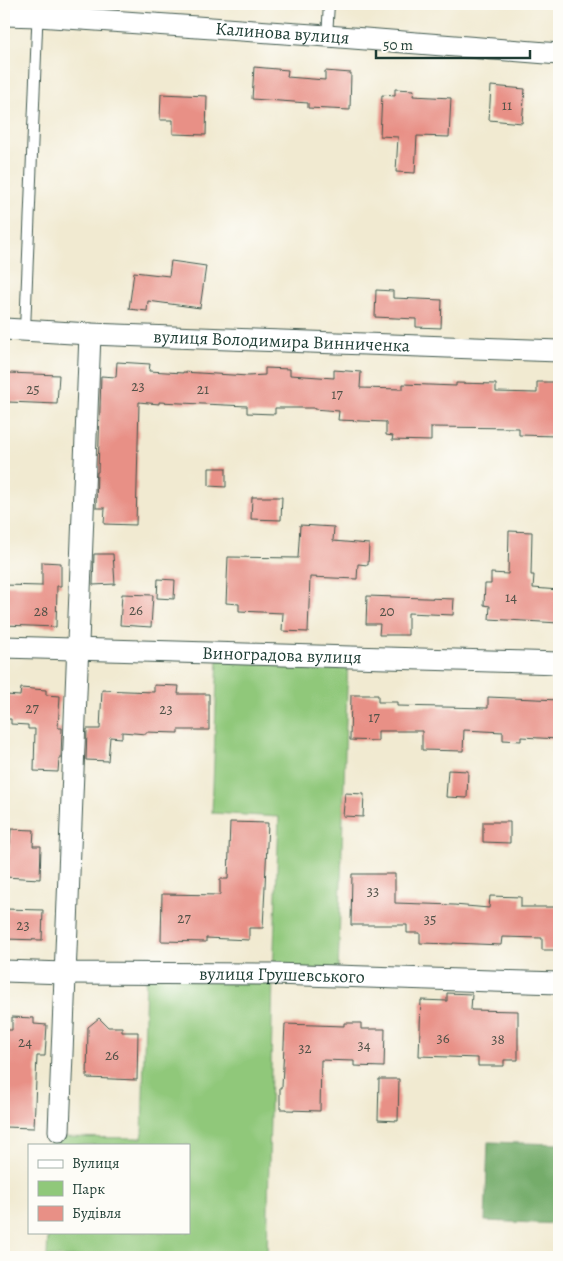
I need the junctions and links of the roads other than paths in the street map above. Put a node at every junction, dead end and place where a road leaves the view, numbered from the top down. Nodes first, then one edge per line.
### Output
1 (329, 4) edge
2 (38, 10) edge
3 (4, 15) edge
4 (327, 36) junction
5 (559, 54) edge
6 (4, 329) edge
7 (25, 330) junction
8 (90, 334) junction
9 (559, 351) edge
10 (4, 647) edge
11 (78, 649) junction
12 (559, 662) edge
13 (4, 971) edge
14 (65, 973) junction
15 (559, 983) edge
16 (59, 1131) dead end

1 - 4 lane
2 - 3 street, Калинова вулиця
2 - 4 street, Калинова вулиця
2 - 7 lane
4 - 5 street, Калинова вулиця
6 - 7 street, вулиця Володимира Винниченка
7 - 8 street, вулиця Володимира Винниченка
8 - 9 street, вулиця Володимира Винниченка
8 - 11 street
10 - 11 street, Виноградова вулиця
11 - 12 street, Виноградова вулиця
11 - 14 street
13 - 14 street, вулиця Грушевського
14 - 15 street, вулиця Грушевського
14 - 16 street

